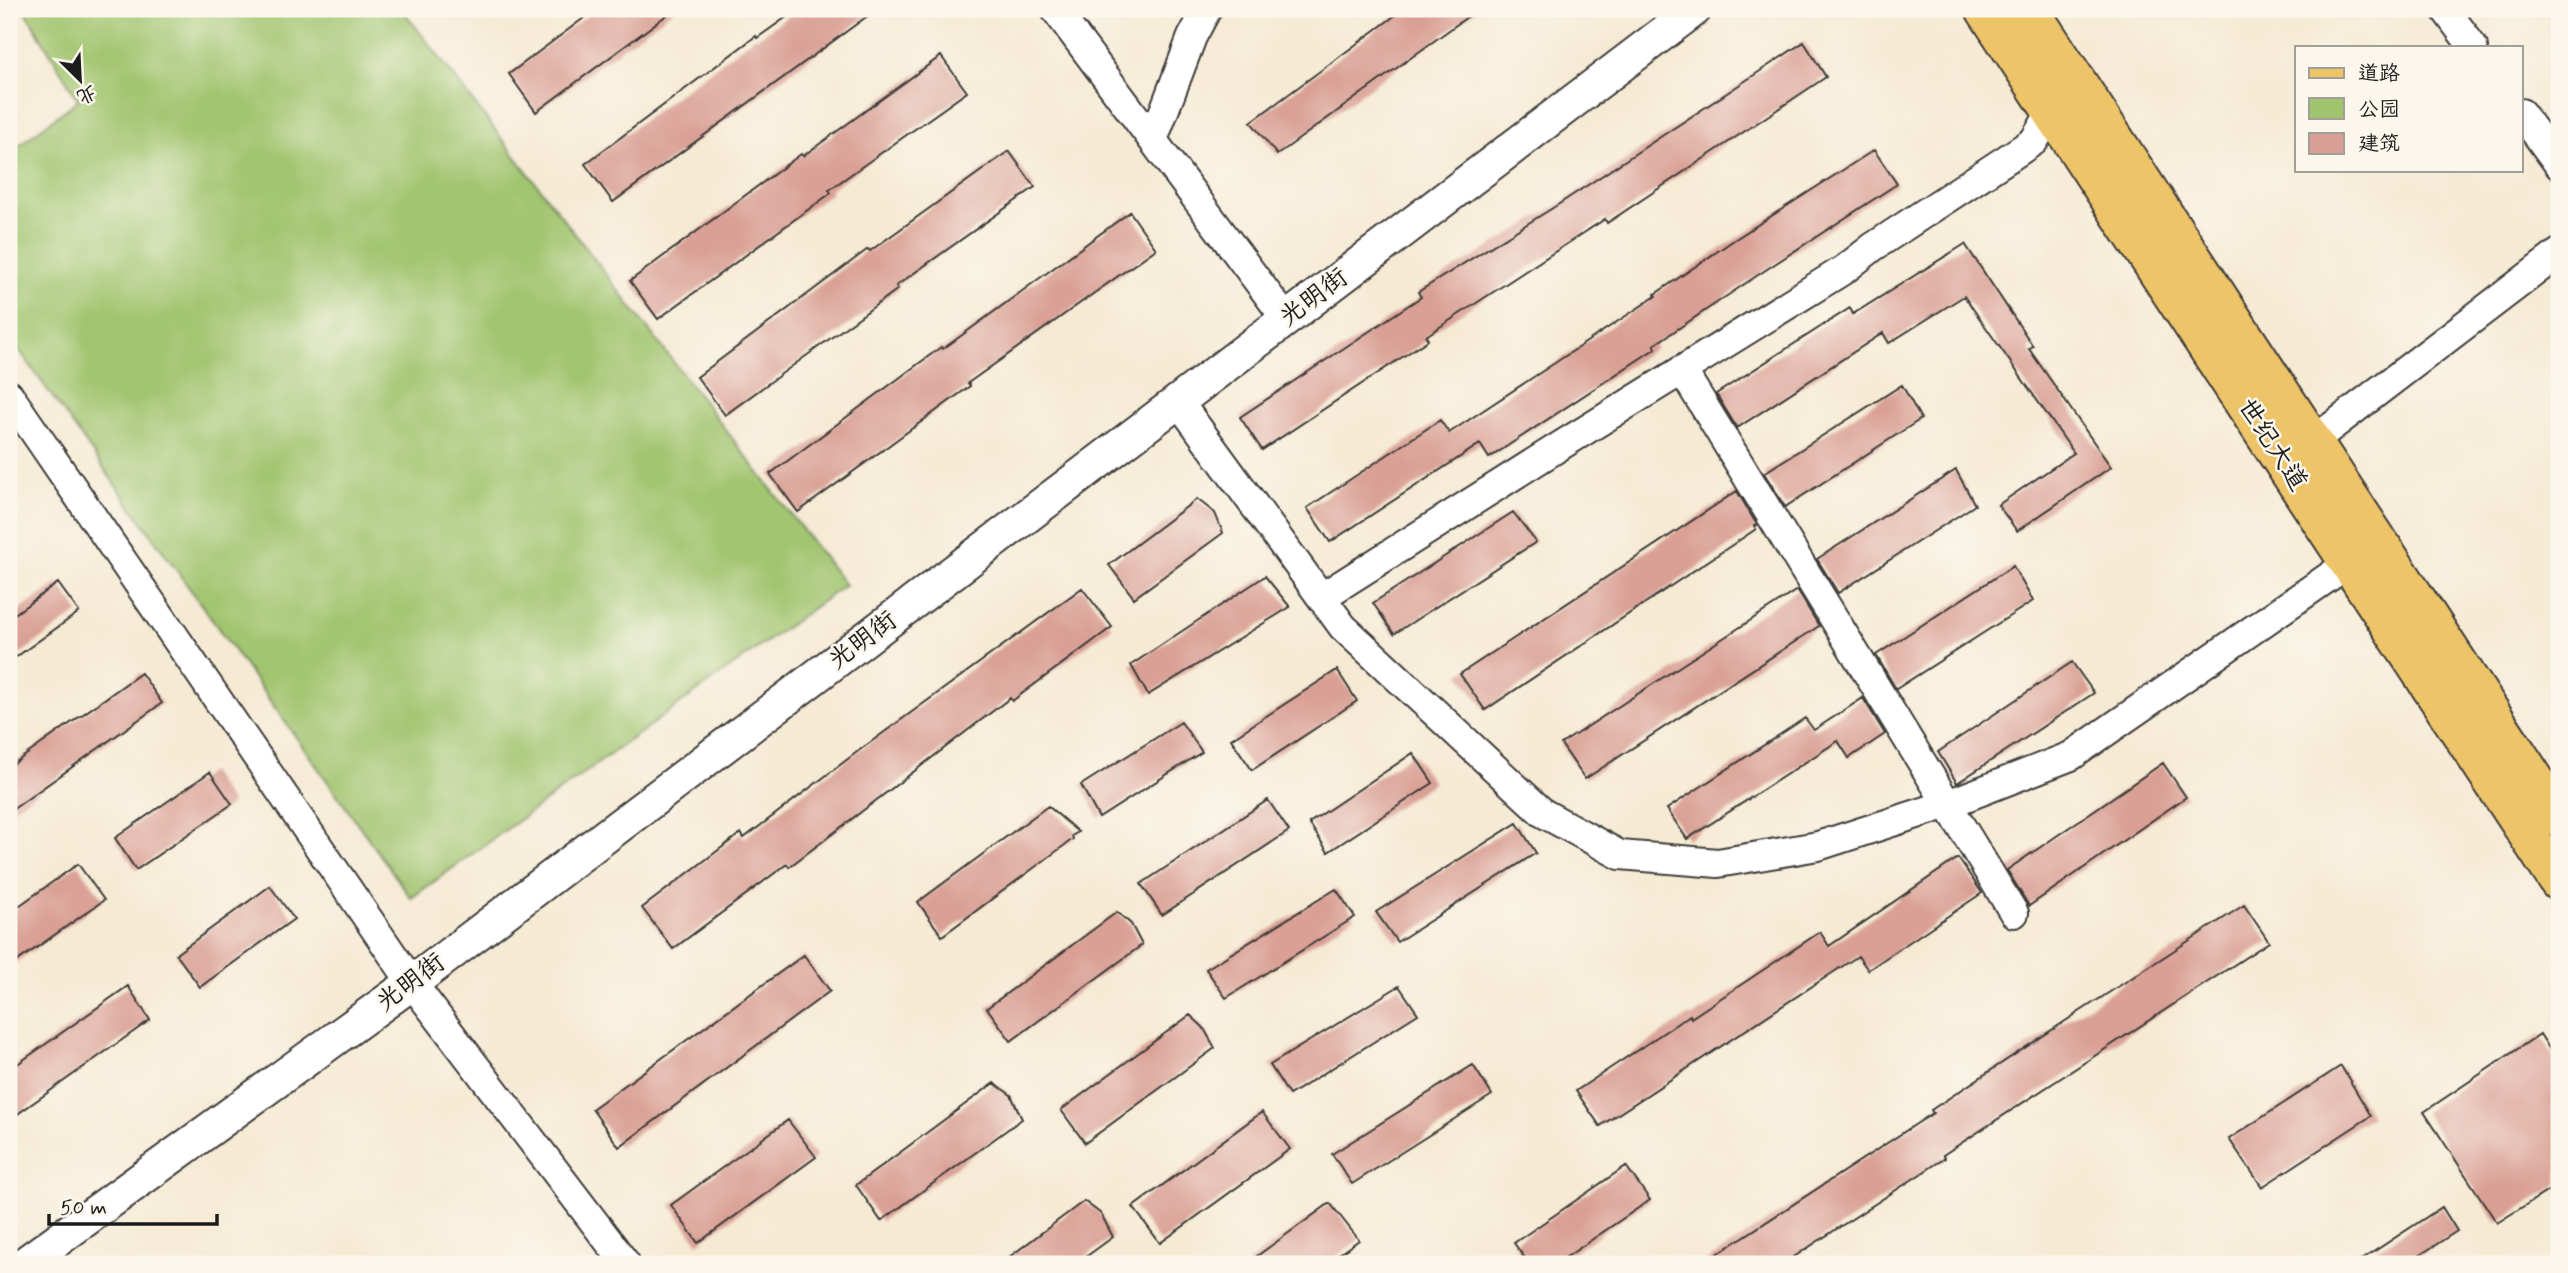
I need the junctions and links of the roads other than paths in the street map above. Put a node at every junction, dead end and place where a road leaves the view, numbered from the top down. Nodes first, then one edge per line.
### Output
1 (1055, 9) edge
2 (1207, 9) edge
3 (1695, 9) edge
4 (1985, 9) edge
5 (2029, 9) edge
6 (2445, 9) edge
7 (2472, 46) edge
8 (2079, 85) junction
9 (2052, 111) junction
10 (2522, 114) edge
11 (1153, 140) junction
12 (2559, 165) edge
13 (2559, 253) edge
14 (1286, 319) junction
15 (1682, 370) junction
16 (9, 395) edge
17 (1178, 401) junction
18 (2313, 441) junction
19 (2349, 563) junction
20 (1322, 597) junction
21 (1948, 803) junction
22 (2559, 817) edge
23 (2559, 882) edge
24 (2014, 913) dead end
25 (412, 983) junction
26 (24, 1264) edge
27 (626, 1264) edge

1 - 11 street
2 - 11 street
3 - 14 street, 光明街
4 - 9 main road, 世纪大道
5 - 8 main road, 世纪大道
6 - 7 street
8 - 9 street
8 - 18 main road, 世纪大道
9 - 15 street
9 - 19 main road, 世纪大道
10 - 12 street
11 - 14 street
13 - 18 street
14 - 17 street, 光明街
15 - 20 street
15 - 21 street
16 - 25 street
17 - 20 street
17 - 25 street, 光明街
18 - 22 main road, 世纪大道
19 - 21 street
19 - 23 main road, 世纪大道
20 - 21 street
21 - 24 street
25 - 26 street, 光明街
25 - 27 street

